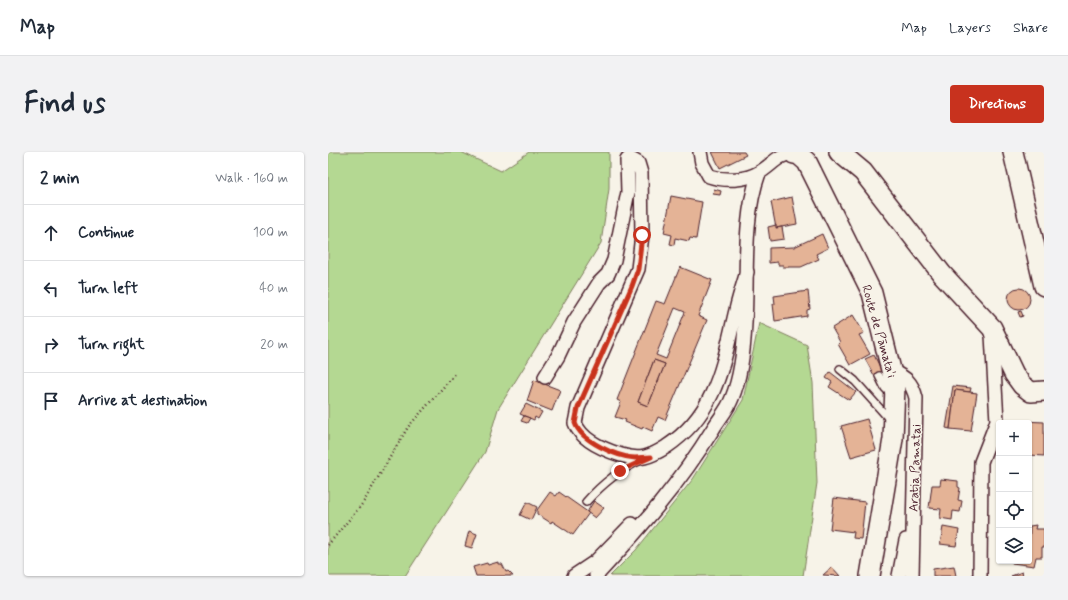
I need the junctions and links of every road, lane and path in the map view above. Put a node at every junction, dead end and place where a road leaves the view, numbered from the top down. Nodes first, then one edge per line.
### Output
1 (700, 152) edge
2 (839, 152) edge
3 (1013, 152) edge
4 (795, 153) edge
5 (629, 155) edge
6 (759, 173) junction
7 (747, 272) junction
8 (1044, 286) edge
9 (992, 328) junction
10 (840, 369) dead end
11 (456, 373) dead end
12 (886, 374) junction
13 (545, 377) dead end
14 (1044, 391) edge
15 (894, 424) junction
16 (702, 447) junction
17 (651, 457) junction
18 (586, 502) dead end
19 (912, 516) junction
20 (328, 546) edge
21 (574, 576) edge
22 (596, 576) edge
23 (870, 576) edge
24 (899, 576) edge
25 (912, 576) edge
26 (980, 576) edge

1 - 6 street
2 - 9 street
3 - 8 street
4 - 6 street
4 - 12 street, Route de Pāmata'i
5 - 13 street
5 - 17 street
6 - 7 street
7 - 16 street
7 - 17 street
9 - 14 street
9 - 26 street
10 - 15 lane, Aratia Pamatai
11 - 20 path
12 - 15 street, Route de Pāmata'i
12 - 19 street, Aratia Pamatai
15 - 23 street, Route de Pāmata'i
16 - 21 street
16 - 22 street
17 - 18 lane
19 - 24 street
19 - 25 street, Aratia Pamatai

